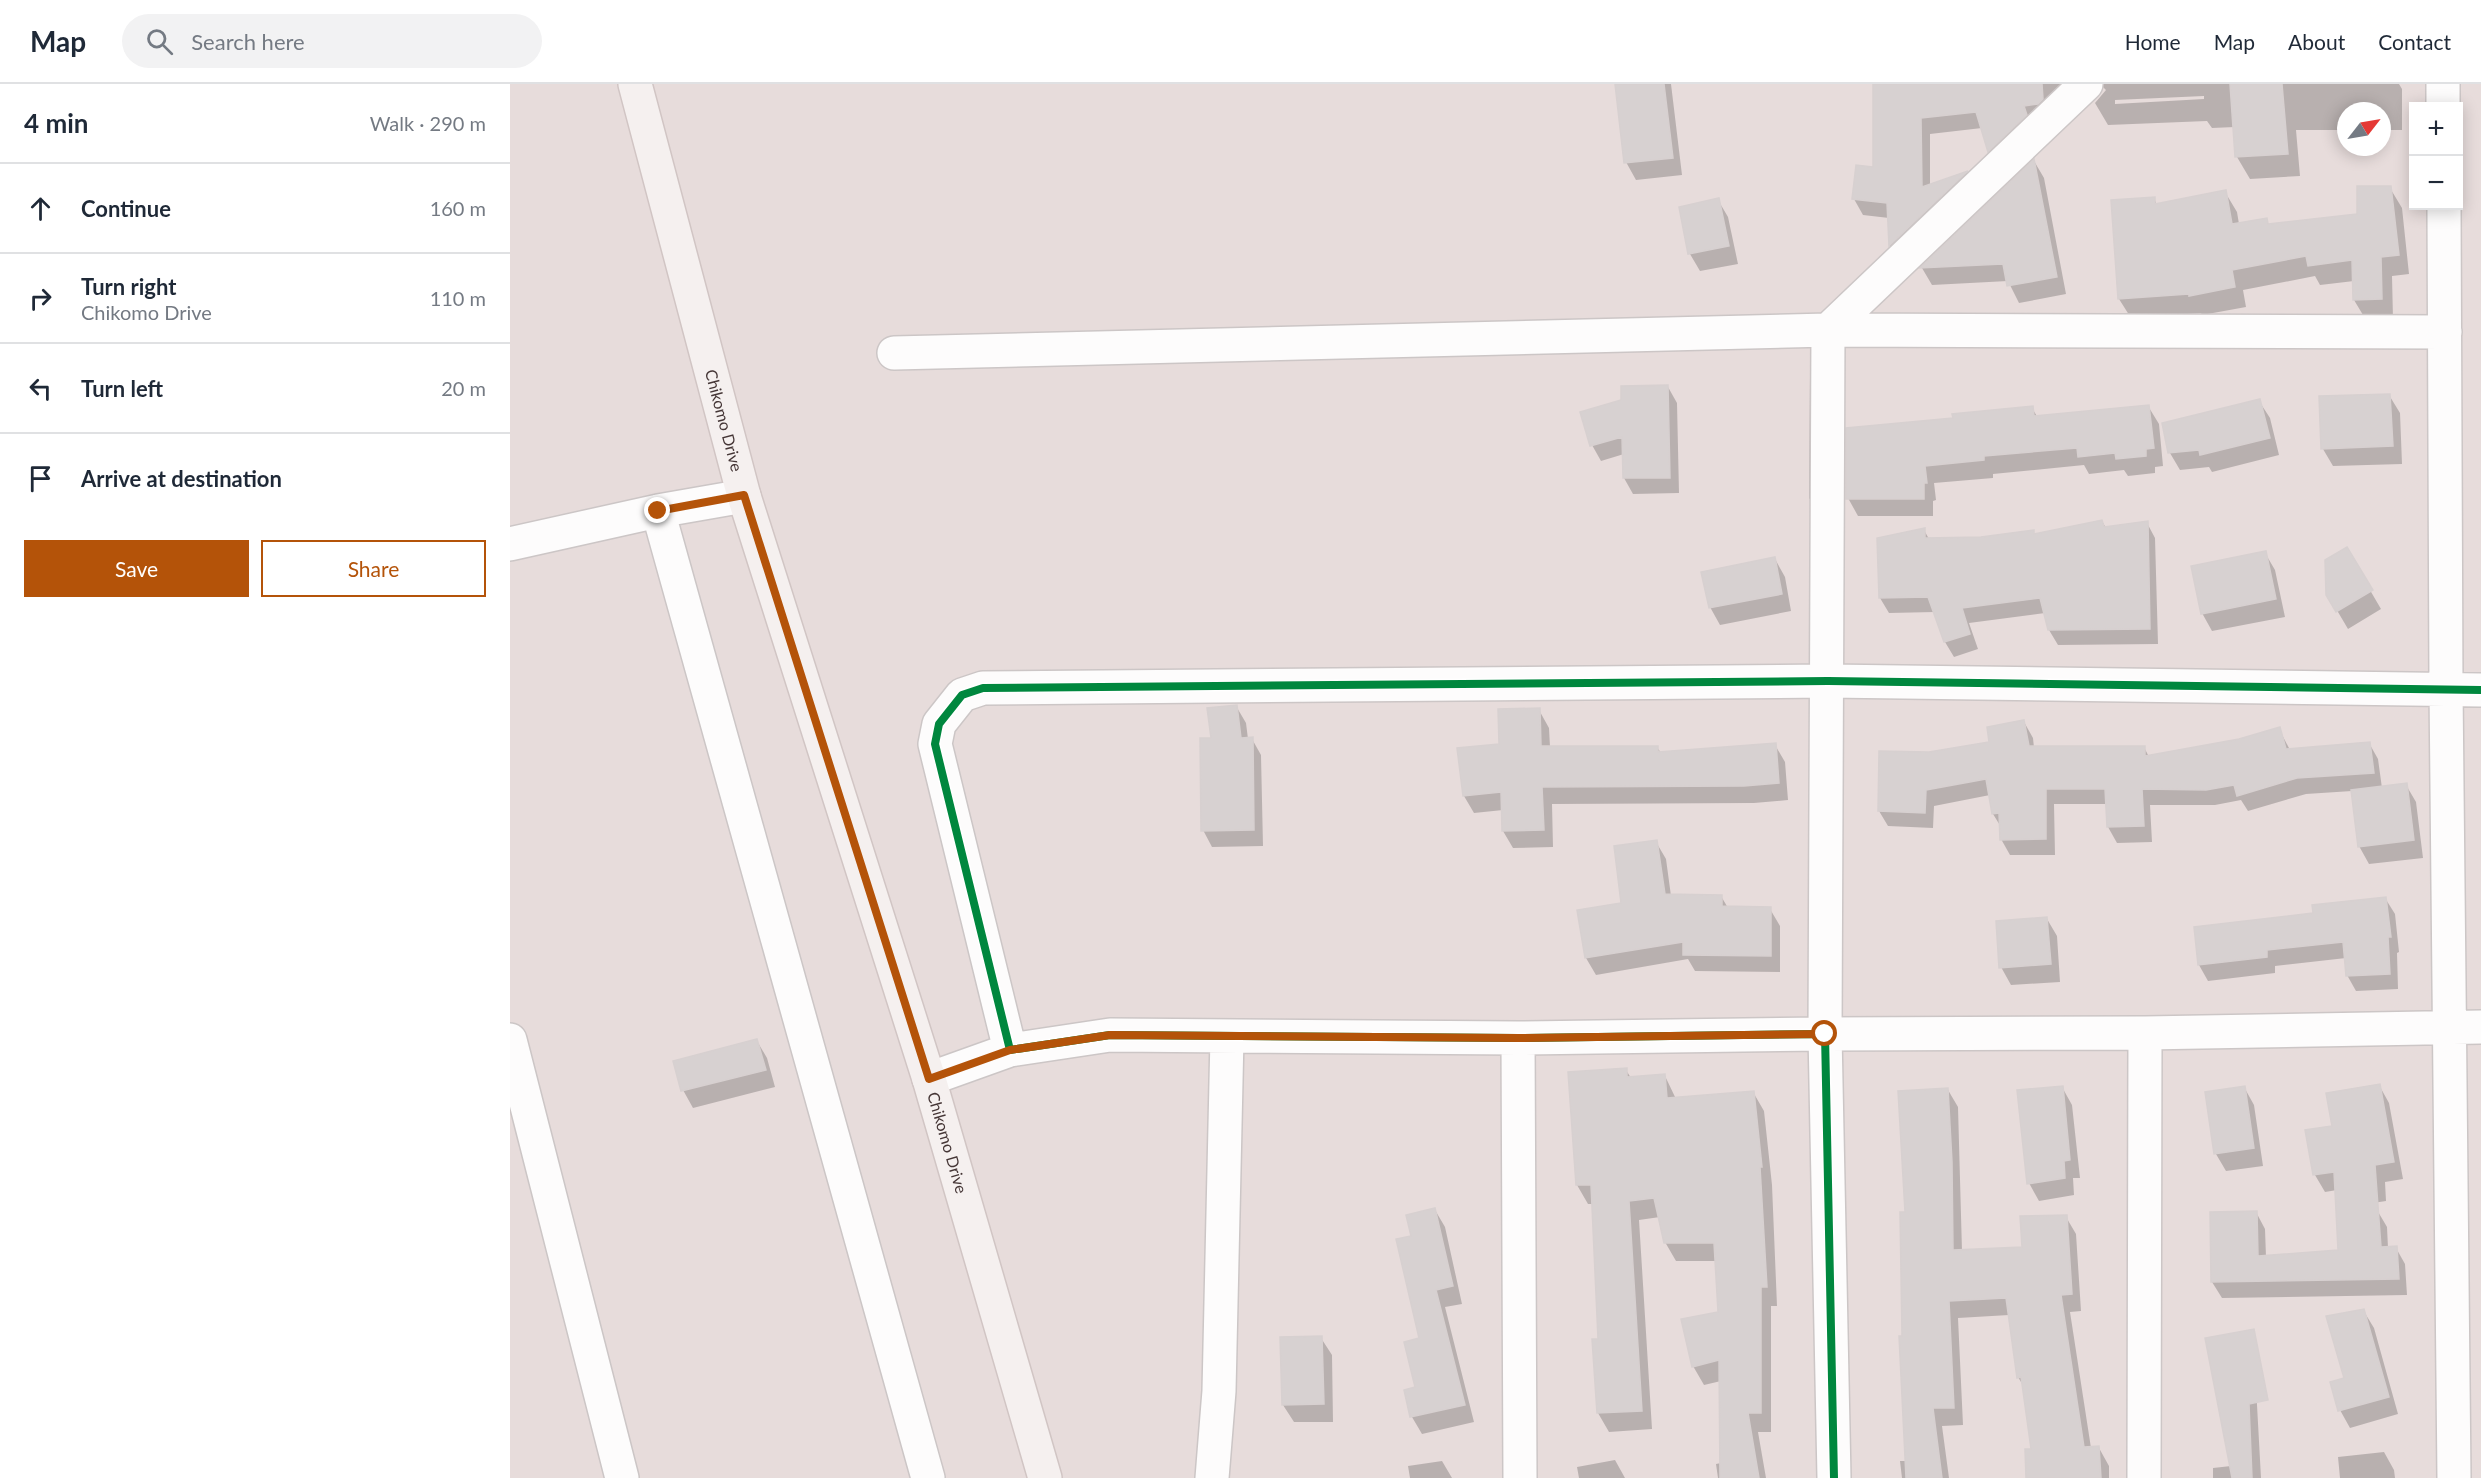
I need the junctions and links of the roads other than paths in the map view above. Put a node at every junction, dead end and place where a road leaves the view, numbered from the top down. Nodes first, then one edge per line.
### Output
1 (635, 84) edge
2 (2086, 84) edge
3 (2443, 84) edge
4 (2443, 102) edge
5 (2444, 210) edge
6 (1828, 330) junction
7 (2445, 332) junction
8 (894, 353) dead end
9 (744, 495) junction
10 (658, 511) junction
11 (510, 544) edge
12 (1828, 681) junction
13 (2446, 688) junction
14 (2481, 690) edge
15 (2466, 1027) edge
16 (2145, 1033) junction
17 (1825, 1034) junction
18 (1227, 1037) junction
19 (1518, 1038) junction
20 (510, 1040) edge
21 (1010, 1050) junction
22 (929, 1079) junction
23 (622, 1478) edge
24 (928, 1478) edge
25 (1044, 1478) edge
26 (1212, 1478) edge
27 (1520, 1478) edge
28 (1834, 1478) edge
29 (2144, 1478) edge
30 (2454, 1478) edge

1 - 9 street, Chikomo Drive
2 - 6 street
3 - 4 street
5 - 7 street
6 - 7 street
6 - 8 street
6 - 12 street
7 - 13 street
9 - 10 street
9 - 22 street, Chikomo Drive
10 - 11 street
10 - 24 street
12 - 13 street
12 - 17 street
12 - 21 street
13 - 14 street
13 - 15 street
15 - 16 street
15 - 30 street
16 - 17 street
16 - 29 street
17 - 19 street
17 - 28 street
18 - 19 street
18 - 21 street
18 - 26 street
19 - 27 street
20 - 23 street
21 - 22 street
22 - 25 street, Chikomo Drive

